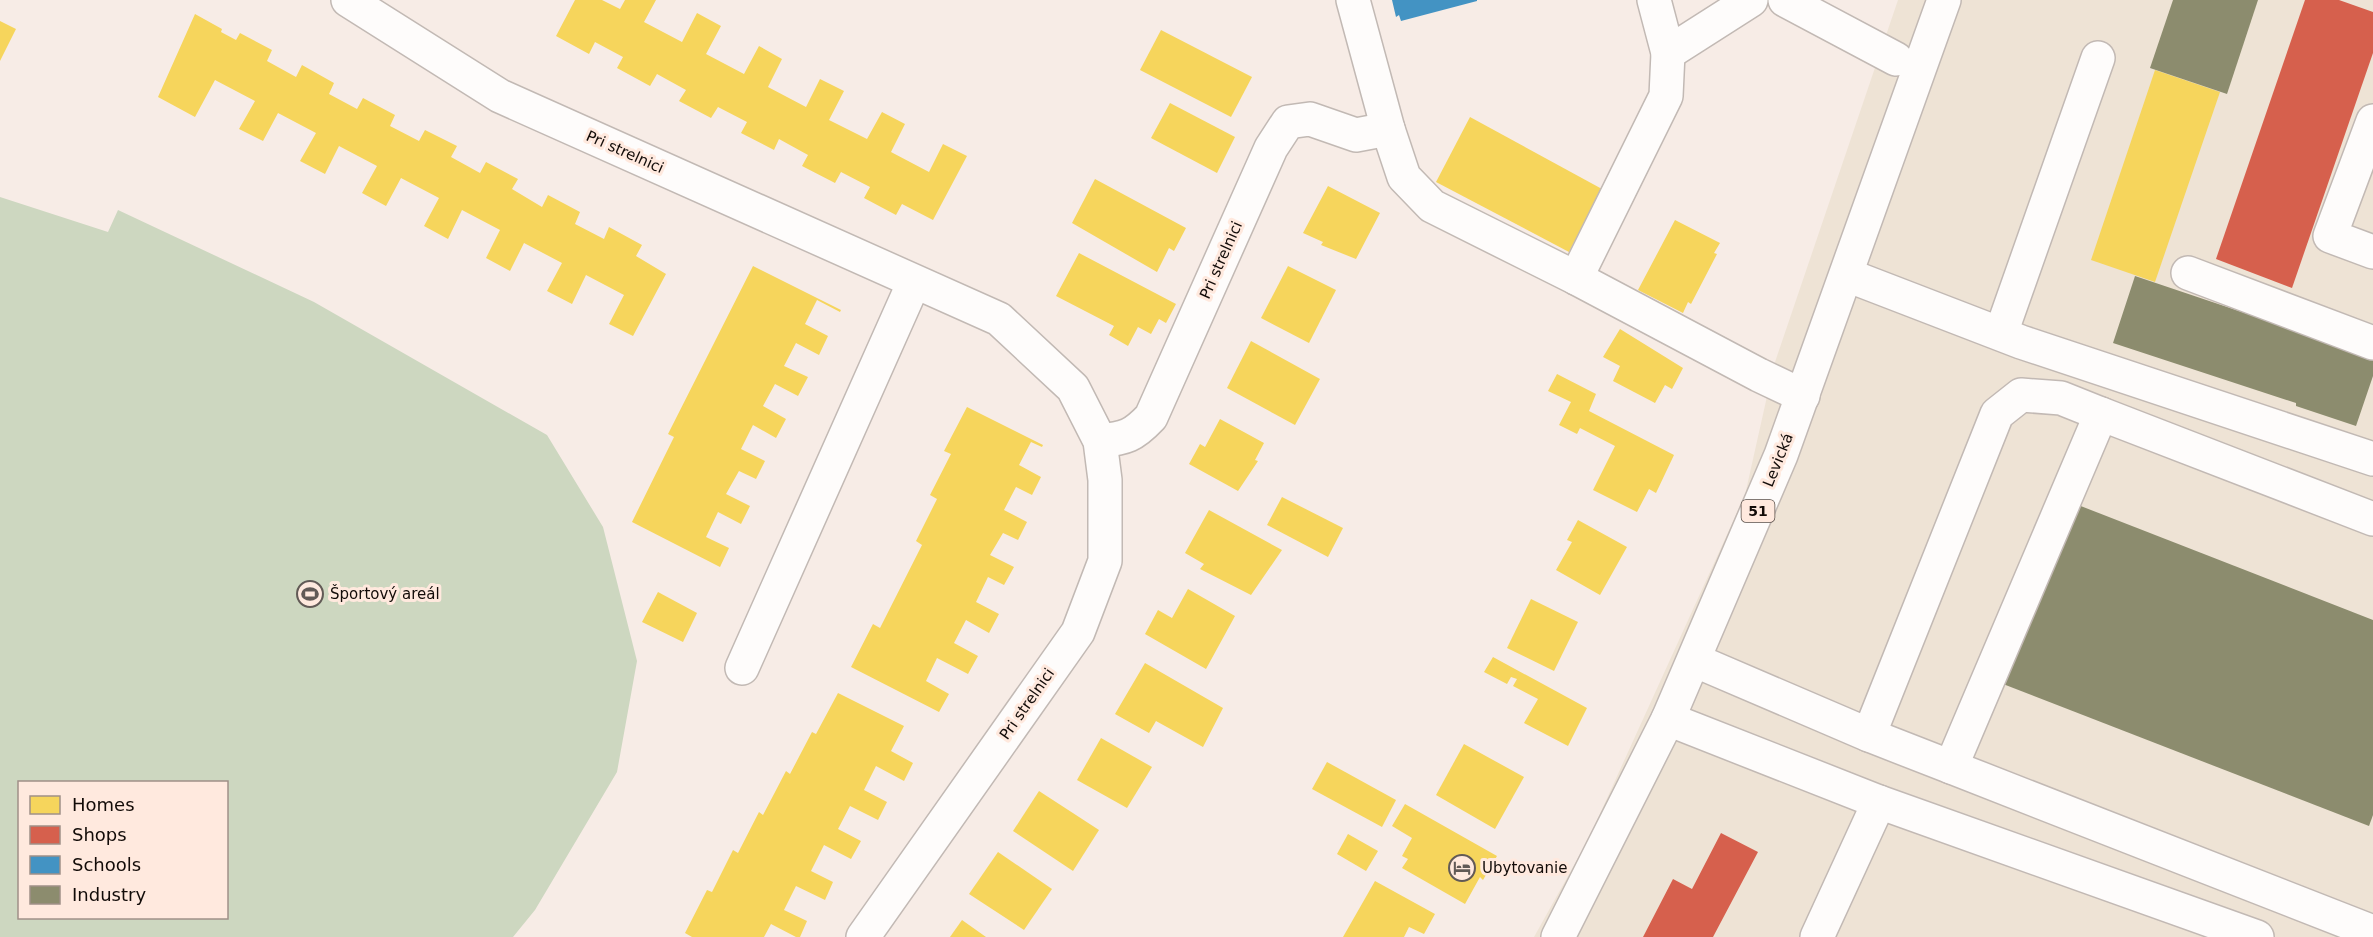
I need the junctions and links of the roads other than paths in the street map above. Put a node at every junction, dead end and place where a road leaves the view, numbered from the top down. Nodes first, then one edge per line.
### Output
1 (348, 0) edge
2 (1353, 0) edge
3 (1654, 0) edge
4 (1751, 0) edge
5 (1785, 0) edge
6 (1944, 0) edge
7 (1668, 53) junction
8 (2098, 58) dead end
9 (1896, 59) dead end
10 (2373, 121) edge
11 (1388, 129) junction
12 (2373, 252) edge
13 (2188, 273) dead end
14 (1847, 275) junction
15 (1576, 279) junction
16 (914, 282) junction
17 (2001, 333) junction
18 (2373, 343) edge
19 (1803, 396) junction
20 (2101, 414) junction
21 (1100, 441) junction
22 (2373, 459) edge
23 (2373, 519) edge
24 (1694, 660) junction
25 (742, 668) dead end
26 (1668, 719) junction
27 (1869, 735) junction
28 (1951, 767) junction
29 (1879, 802) junction
30 (2373, 932) edge
31 (863, 937) edge
32 (1558, 937) edge
33 (1817, 937) edge
34 (2257, 937) edge

1 - 16 street, Pri strelnici
2 - 11 street
3 - 7 street
4 - 7 street
5 - 9 street
6 - 14 street, Levická / 51
7 - 15 street
8 - 17 street
10 - 12 street
11 - 15 street
11 - 21 street, Pri strelnici
13 - 18 street
14 - 17 street
14 - 19 street, Levická / 51
15 - 19 street
16 - 21 street, Pri strelnici
16 - 25 street
17 - 22 street
19 - 24 street, Levická / 51
20 - 23 street
20 - 27 street
20 - 28 street
21 - 31 street, Pri strelnici
24 - 26 street, Levická / 51
24 - 27 street
26 - 29 street
26 - 32 street, Levická / 51
27 - 28 street
28 - 30 street
29 - 33 street
29 - 34 street

